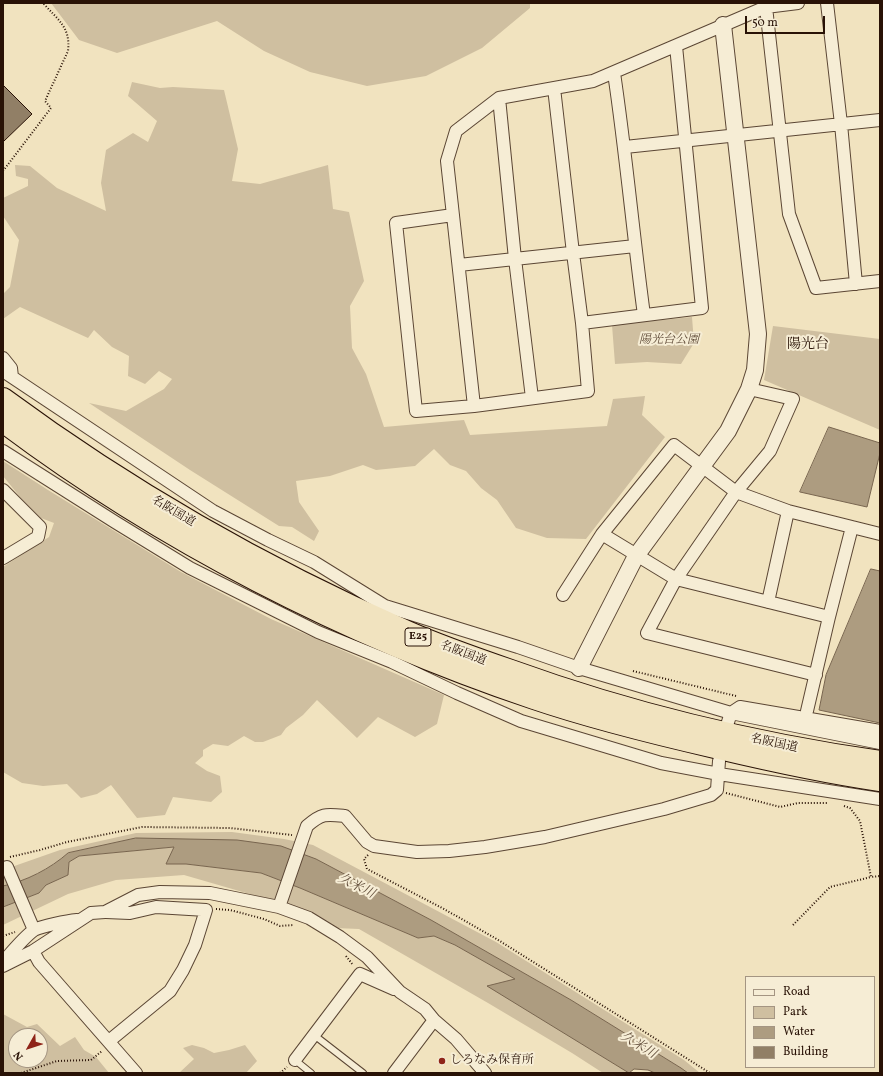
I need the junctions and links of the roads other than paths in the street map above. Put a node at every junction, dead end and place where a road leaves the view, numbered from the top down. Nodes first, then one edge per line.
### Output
1 (798, 3) edge
2 (826, 3) edge
3 (766, 8) junction
4 (723, 25) junction
5 (676, 46) junction
6 (614, 72) junction
7 (554, 88) junction
8 (499, 98) junction
9 (880, 120) edge
10 (841, 124) junction
11 (780, 131) junction
12 (736, 136) junction
13 (686, 141) junction
14 (625, 147) junction
15 (453, 215) junction
16 (635, 246) junction
17 (573, 253) junction
18 (515, 259) junction
19 (459, 265) junction
20 (880, 281) edge
21 (856, 284) junction
22 (644, 315) junction
23 (582, 323) junction
24 (3, 358) edge
25 (6, 378) edge
26 (749, 389) junction
27 (532, 398) junction
28 (3, 399) edge
29 (474, 406) junction
30 (3, 421) edge
31 (3, 433) edge
32 (3, 451) edge
33 (702, 467) junction
34 (82, 478) junction
35 (3, 490) edge
36 (736, 492) junction
37 (788, 511) junction
38 (852, 527) junction
39 (602, 534) junction
40 (880, 534) edge
41 (218, 539) junction
42 (636, 556) junction
43 (3, 558) edge
44 (676, 579) junction
45 (563, 595) dead end
46 (768, 602) junction
47 (829, 617) junction
48 (579, 668) junction
49 (816, 675) junction
50 (807, 711) dead end
51 (729, 718) junction
52 (880, 731) edge
53 (880, 743) edge
54 (742, 754) junction
55 (720, 761) dead end
56 (880, 762) edge
57 (719, 774) junction
58 (880, 780) edge
59 (880, 784) edge
60 (880, 799) edge
61 (8, 862) road end
62 (279, 907) junction
63 (105, 912) junction
64 (81, 920) junction
65 (34, 930) junction
66 (33, 951) junction
67 (3, 962) edge
68 (3, 966) edge
69 (400, 992) junction
70 (434, 1020) junction
71 (314, 1035) junction
72 (110, 1043) junction
73 (295, 1060) joint
74 (136, 1073) edge
75 (311, 1073) edge
76 (363, 1073) edge
77 (394, 1073) edge
78 (485, 1073) edge

1 - 3 street
2 - 10 street
3 - 4 street
3 - 11 street
4 - 5 street
4 - 12 street
5 - 6 street
5 - 13 street
6 - 7 street
6 - 14 street
7 - 8 street
7 - 17 street
8 - 15 street
8 - 18 street
9 - 10 street
10 - 11 street
10 - 21 street
11 - 12 street
11 - 21 street
12 - 13 street
12 - 26 street
13 - 14 street
13 - 22 street
14 - 16 street
15 - 19 street
15 - 29 street
16 - 17 street
16 - 22 street
17 - 18 street
17 - 23 street
18 - 19 street
18 - 27 street
19 - 29 street
20 - 21 street
22 - 23 street
23 - 27 street
24 - 25 street
25 - 41 highway
25 - 48 street
26 - 33 street
26 - 36 street
27 - 29 street
28 - 41 highway, 名阪国道 / E25
30 - 34 highway, 名阪国道 / E25
31 - 34 highway
32 - 57 street
33 - 36 street
33 - 39 street
33 - 42 street
34 - 54 highway, 名阪国道 / E25
35 - 43 street
36 - 37 street
36 - 44 street
37 - 38 street
37 - 46 street
38 - 40 street
38 - 47 street
39 - 42 street
39 - 45 street
41 - 56 highway, 名阪国道 / E25
42 - 44 street
42 - 48 street
44 - 46 street
44 - 49 street
46 - 47 street
47 - 49 street
48 - 51 street
49 - 50 street
51 - 52 street
51 - 53 street
54 - 58 highway, 名阪国道 / E25
54 - 59 highway
55 - 57 street
57 - 60 street
57 - 62 street
61 - 65 street
62 - 63 street
62 - 69 street
63 - 64 street
63 - 72 street
64 - 65 street
64 - 66 street
65 - 67 street
66 - 68 street
66 - 72 street
69 - 70 street
69 - 71 street
70 - 77 street
70 - 78 street
71 - 73 street
71 - 76 lane
72 - 74 street
73 - 75 lane

